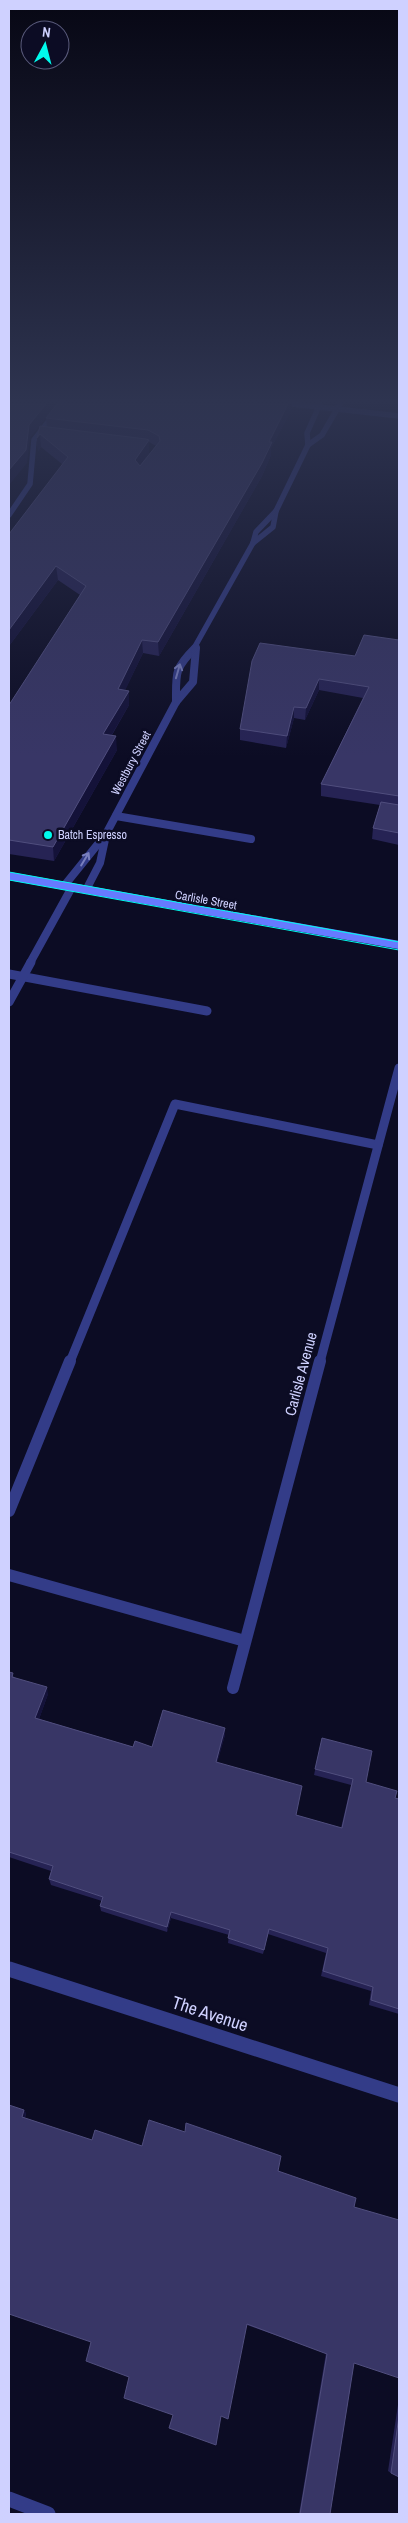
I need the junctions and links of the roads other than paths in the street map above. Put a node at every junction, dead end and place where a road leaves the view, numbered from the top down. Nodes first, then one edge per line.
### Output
1 (274, 522) edge
2 (196, 647) junction
3 (176, 702) junction
4 (116, 816) junction
5 (106, 834) junction
6 (252, 839) dead end
7 (9, 876) edge
8 (68, 886) junction
9 (86, 890) junction
10 (399, 946) edge
11 (9, 974) edge
12 (22, 976) junction
13 (9, 1002) edge
14 (207, 1011) dead end
15 (399, 1068) edge
16 (378, 1145) junction
17 (9, 1511) edge
18 (9, 1575) edge
19 (245, 1641) junction
20 (232, 1688) dead end
21 (9, 1969) edge
22 (399, 2095) edge
23 (9, 2499) edge
24 (48, 2514) edge

1 - 2 street, Westbury Street
2 - 3 street, Westbury Street
3 -> 2 street, Westbury Street
3 - 4 street, Westbury Street
4 - 5 street, Westbury Street
4 - 6 street
8 -> 5 street, Westbury Street
5 - 9 street, Westbury Street
7 - 8 main road, Carlisle Street
8 - 9 main road, Carlisle Street
8 - 12 street, Westbury Street
9 - 10 main road, Carlisle Street
11 - 12 street
12 - 13 street, Westbury Street
12 - 14 street
15 - 16 street, Carlisle Avenue
16 - 17 street
16 - 19 street, Carlisle Avenue
18 - 19 street
19 - 20 street, Carlisle Avenue
21 - 22 street, The Avenue
23 - 24 street

